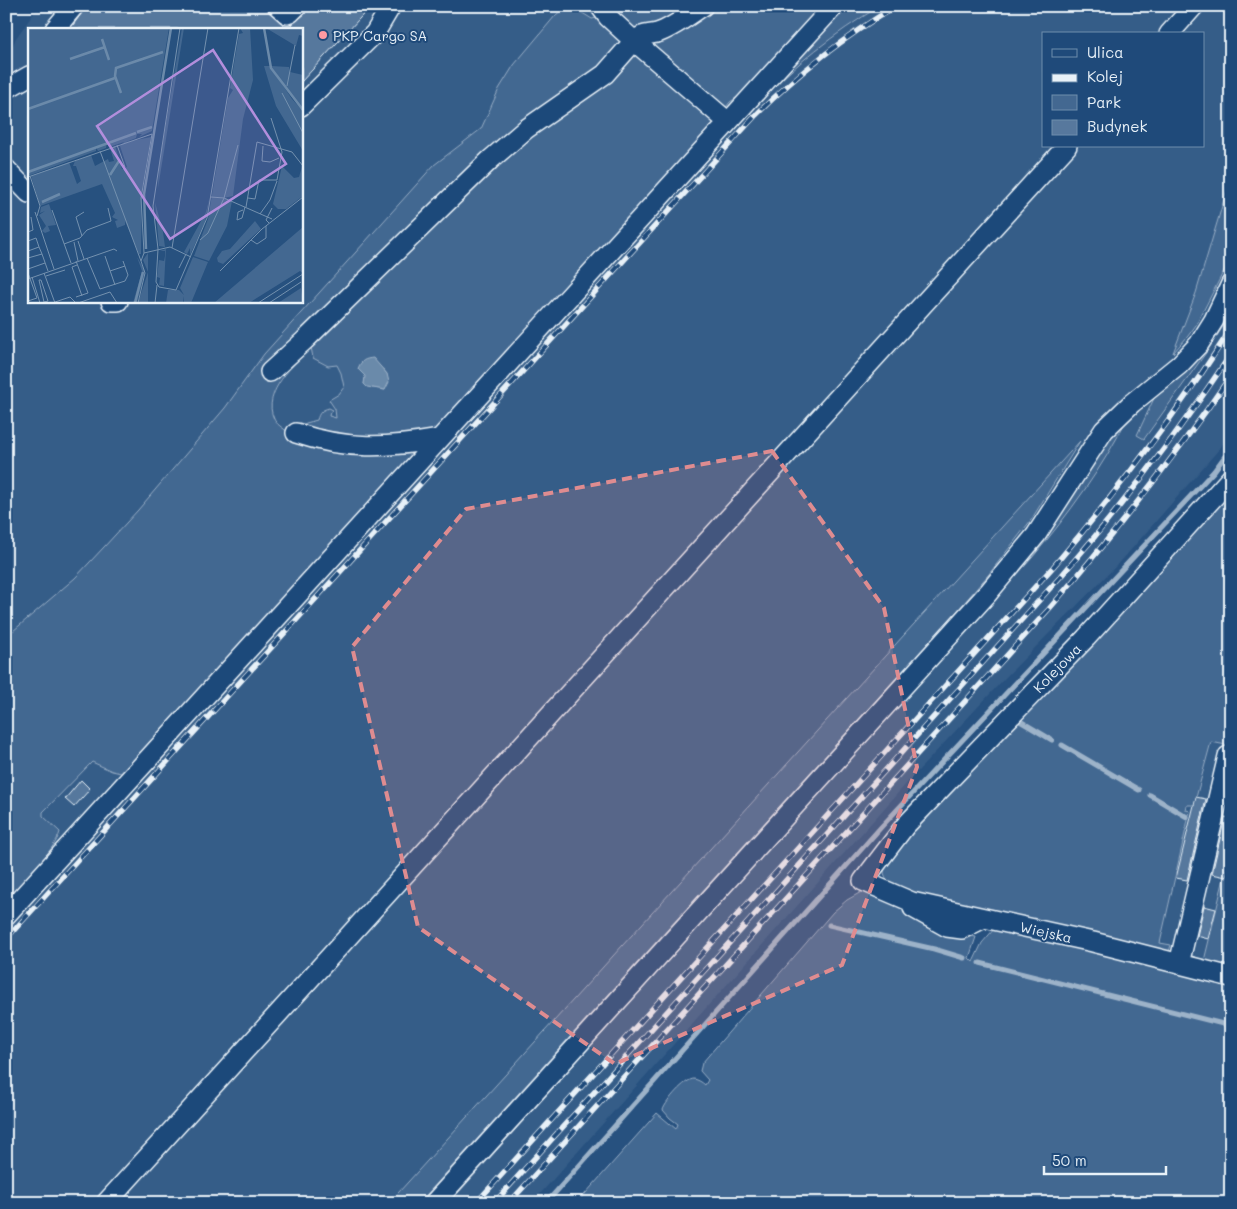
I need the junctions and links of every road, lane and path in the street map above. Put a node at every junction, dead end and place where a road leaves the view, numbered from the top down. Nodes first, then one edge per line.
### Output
1 (74, 6) edge
2 (278, 6) edge
3 (297, 6) edge
4 (391, 6) edge
5 (600, 6) edge
6 (703, 6) edge
7 (834, 6) edge
8 (1194, 6) edge
9 (56, 28) edge
10 (1171, 32) edge
11 (634, 41) junction
12 (28, 77) edge
13 (6, 89) edge
14 (302, 105) edge
15 (728, 122) junction
16 (1065, 148) edge
17 (6, 169) edge
18 (28, 193) edge
19 (1231, 284) edge
20 (270, 372) dead end
21 (296, 433) dead end
22 (439, 439) junction
23 (1231, 478) edge
24 (1228, 756) dead end
25 (882, 856) junction
26 (863, 881) joint
27 (886, 891) junction
28 (6, 915) edge
29 (1179, 964) junction
30 (1231, 977) edge
31 (106, 1203) edge
32 (434, 1203) edge

1 - 9 street
2 - 3 street
4 - 14 street
5 - 11 street
6 - 11 street
7 - 15 street
8 - 10 street
11 - 15 street
11 - 20 street
12 - 13 street
15 - 22 street
16 - 31 street
17 - 18 street
19 - 32 street
21 - 22 street
22 - 28 street
23 - 25 street, Kolejowa
24 - 29 street
25 - 26 street, Kolejowa
25 - 27 street
26 - 27 street, Wiejska
27 - 29 street, Wiejska
29 - 30 street, Wiejska

